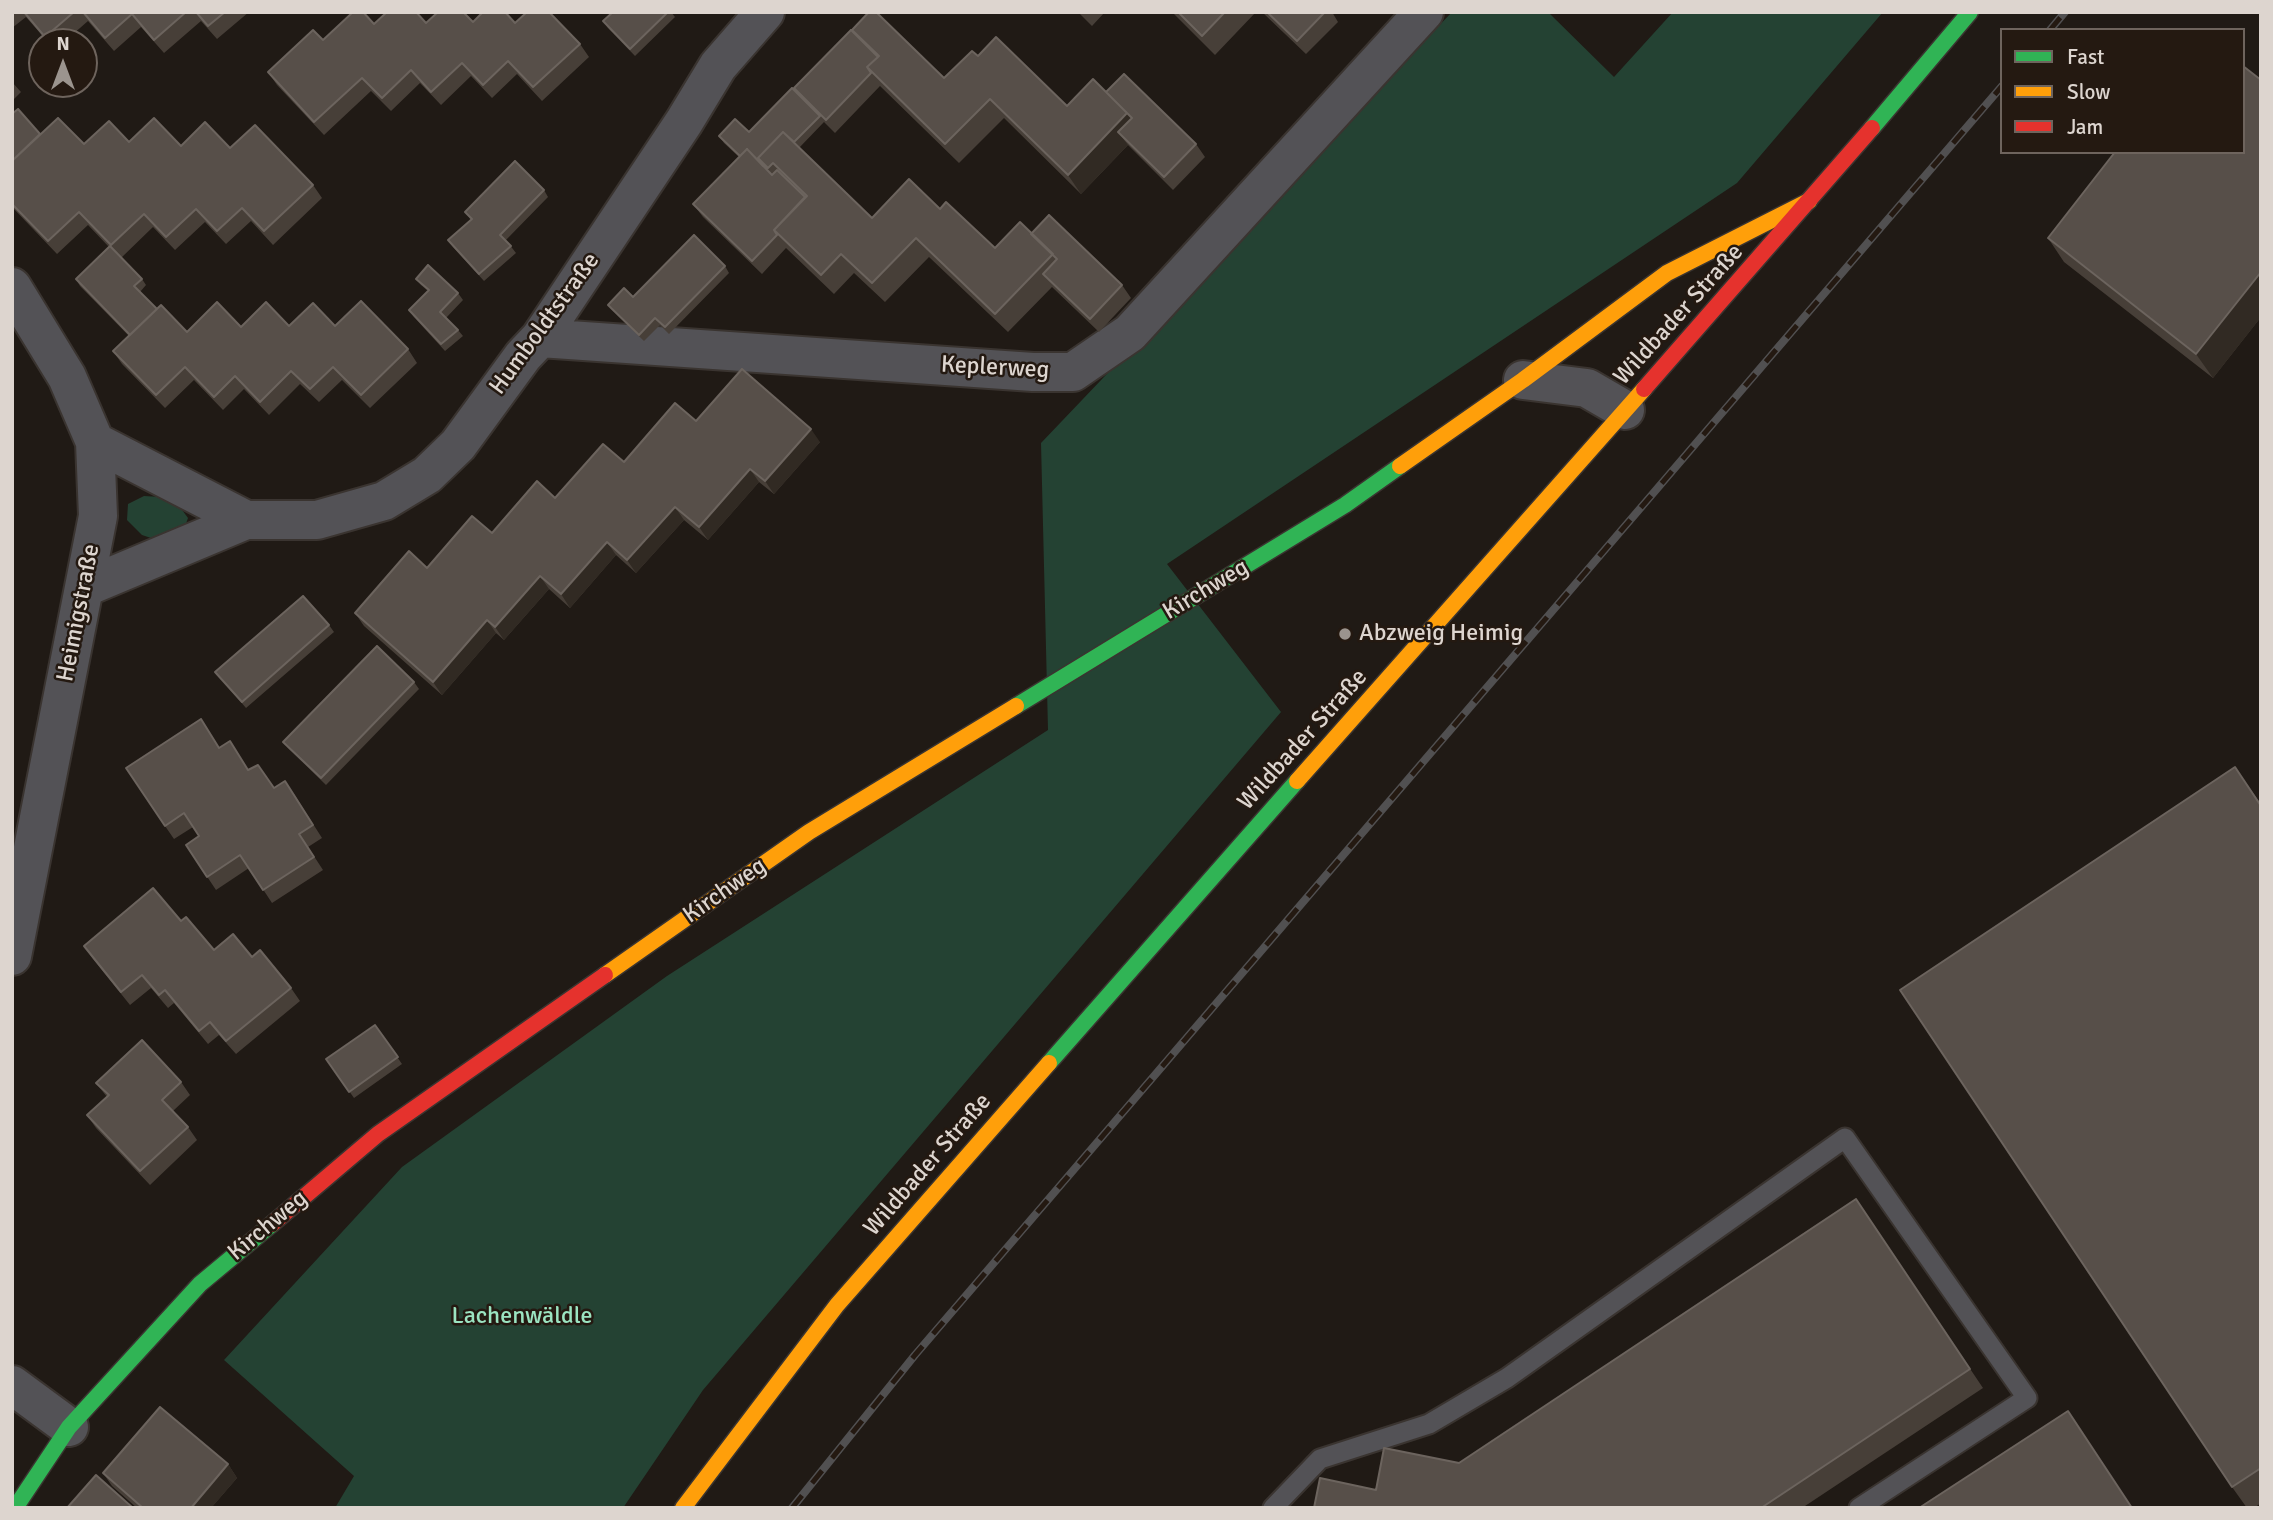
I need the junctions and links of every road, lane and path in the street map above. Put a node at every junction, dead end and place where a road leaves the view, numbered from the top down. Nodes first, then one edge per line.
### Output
1 (765, 12) edge
2 (1424, 12) edge
3 (1970, 12) edge
4 (1811, 200) junction
5 (12, 287) edge
6 (540, 338) junction
7 (1523, 380) junction
8 (1625, 410) junction
9 (95, 442) junction
10 (246, 520) junction
11 (86, 587) junction
12 (12, 956) edge
13 (12, 1385) edge
14 (69, 1427) junction
15 (15, 1508) edge
16 (682, 1508) edge
17 (1273, 1508) edge
18 (1859, 1508) edge

1 - 6 street, Humboldtstraße
2 - 6 street, Keplerweg
3 - 4 street, Wildbader Straße
4 - 7 street, Kirchweg
4 - 8 street, Wildbader Straße
5 - 9 street, Heimigstraße
6 - 10 street, Humboldtstraße
7 - 8 street
7 - 14 street, Kirchweg
8 - 16 street, Wildbader Straße
9 - 10 street, Humboldtstraße
9 - 11 street, Heimigstraße
10 - 11 street, Humboldtstraße
11 - 12 street, Heimigstraße
13 - 14 street
14 - 15 street, Kirchweg
17 - 18 lane

